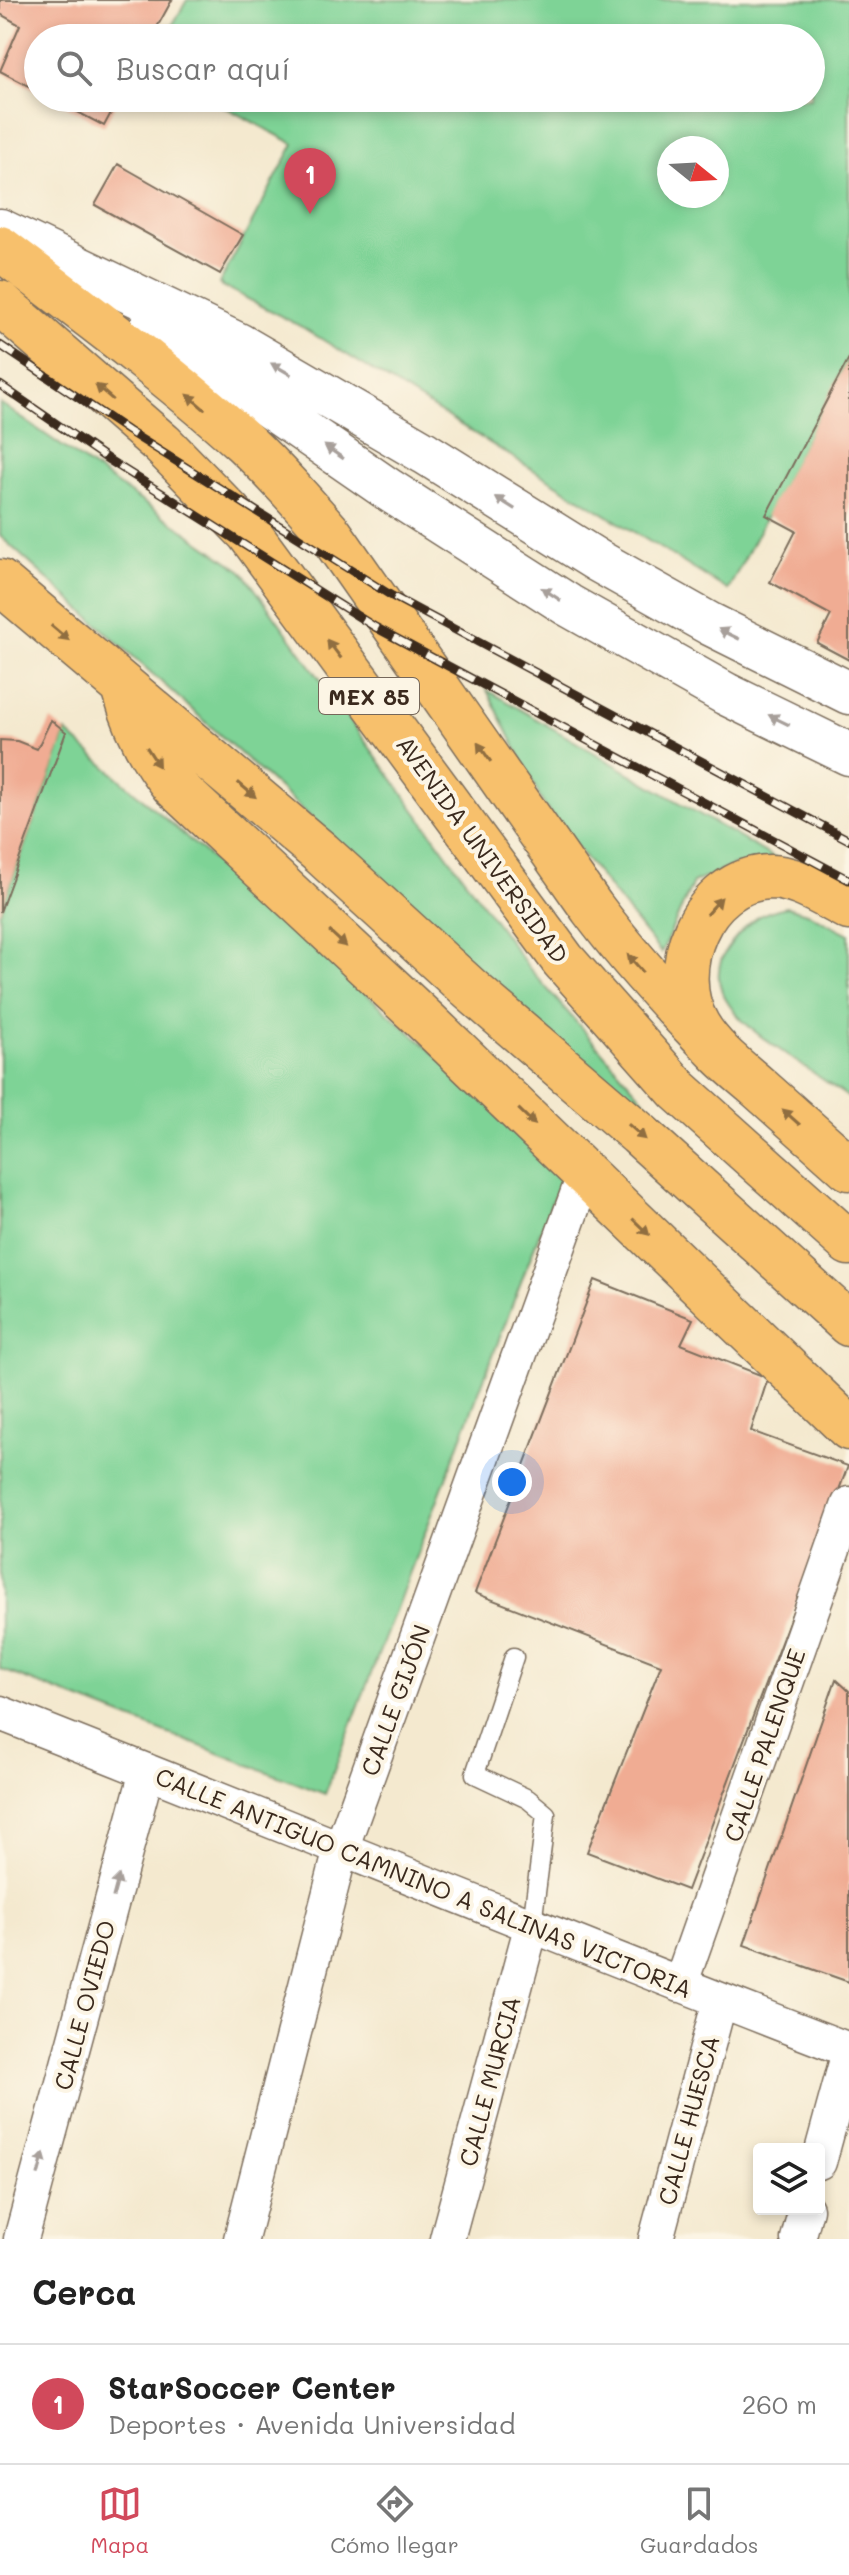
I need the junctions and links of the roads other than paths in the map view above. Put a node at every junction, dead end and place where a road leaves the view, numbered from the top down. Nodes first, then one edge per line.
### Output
1 (0, 230) edge
2 (20, 248) edge
3 (0, 303) edge
4 (0, 582) edge
5 (123, 686) junction
6 (849, 693) edge
7 (849, 754) edge
8 (848, 906) edge
9 (707, 1040) junction
10 (849, 1168) edge
11 (585, 1173) junction
12 (849, 1243) edge
13 (849, 1324) edge
14 (849, 1428) edge
15 (849, 1504) edge
16 (514, 1657) dead end
17 (0, 1713) edge
18 (147, 1771) junction
19 (341, 1849) junction
20 (532, 1924) junction
21 (680, 1985) junction
22 (720, 2000) junction
23 (849, 2051) edge
24 (824, 2143) edge
25 (804, 2215) edge
26 (21, 2239) edge
27 (241, 2239) edge
28 (447, 2239) edge
29 (656, 2239) edge
30 (798, 2239) edge

1 - 2 street
6 -> 2 street
7 -> 2 street
9 -> 2 highway
12 -> 3 highway, AVENIDA UNIVERSIDAD / MEX 85
4 -> 5 highway
5 -> 11 highway
5 -> 13 highway
9 -> 8 highway
10 -> 9 highway
11 -> 14 highway
11 - 19 street, CALLE GIJÓN
15 - 21 street, CALLE PALENQUE
16 - 20 lane
17 - 18 street, CALLE ANTIGUO CAMNINO A SALINAS VICTORIA
18 - 19 street, CALLE ANTIGUO CAMNINO A SALINAS VICTORIA
26 -> 18 street, CALLE OVIEDO
19 - 20 street, CALLE ANTIGUO CAMNINO A SALINAS VICTORIA
19 - 27 street, CALLE GIJÓN
20 - 21 street, CALLE ANTIGUO CAMNINO A SALINAS VICTORIA
20 - 28 street, CALLE MURCIA
21 - 22 street, CALLE ANTIGUO CAMNINO A SALINAS VICTORIA
22 - 23 street, CALLE ANTIGUO CAMNINO A SALINAS VICTORIA
22 - 29 street, CALLE HUESCA
23 - 24 street
25 - 30 street

